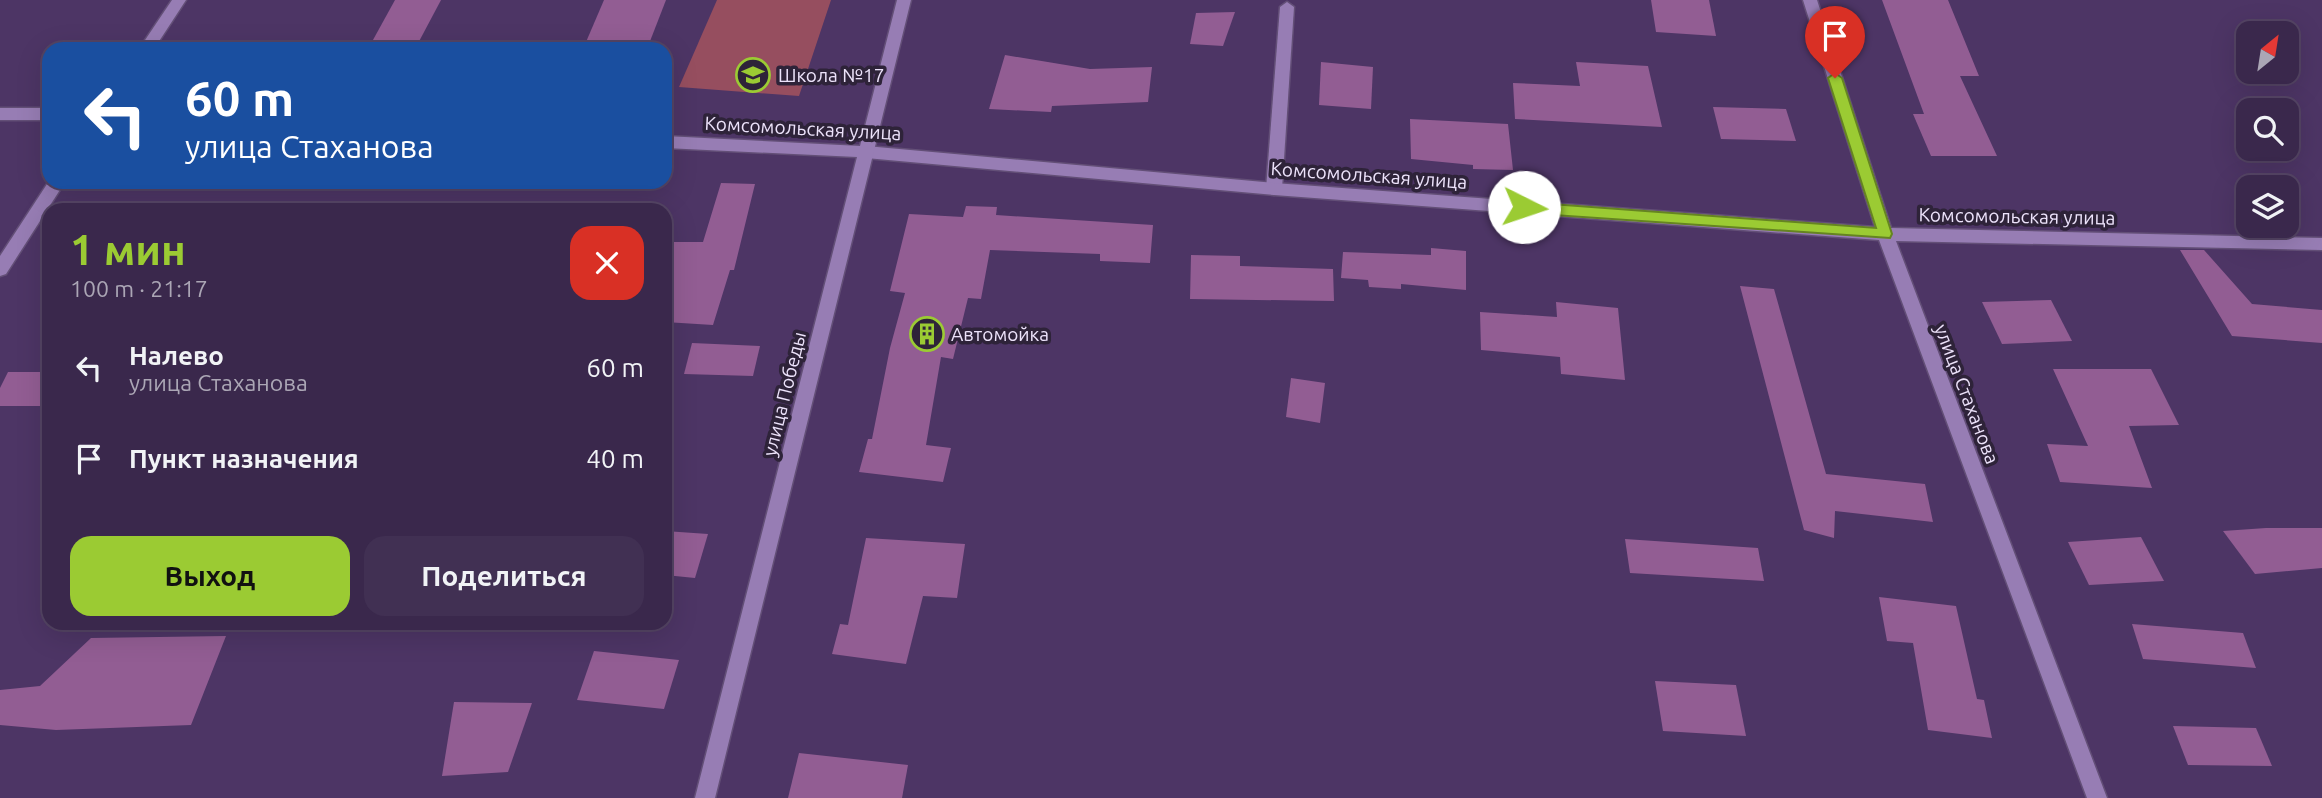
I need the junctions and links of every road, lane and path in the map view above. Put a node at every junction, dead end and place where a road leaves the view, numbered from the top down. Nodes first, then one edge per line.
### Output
1 (179, 0) edge
2 (904, 0) edge
3 (1810, 0) edge
4 (1287, 7) dead end
5 (151, 42) edge
6 (0, 114) edge
7 (42, 114) edge
8 (672, 142) edge
9 (866, 152) junction
10 (1274, 189) junction
11 (42, 205) edge
12 (1885, 234) junction
13 (2322, 244) edge
14 (0, 268) edge
15 (705, 798) edge
16 (2096, 798) edge

1 - 5 street
2 - 9 street, улица Победы
3 - 12 street, улица Стаханова
4 - 10 street
6 - 7 street
8 - 9 street, Комсомольская улица
9 - 10 street, Комсомольская улица
9 - 15 street, улица Победы
10 - 12 street, Комсомольская улица
11 - 14 street
12 - 13 street, Комсомольская улица
12 - 16 street, улица Стаханова

